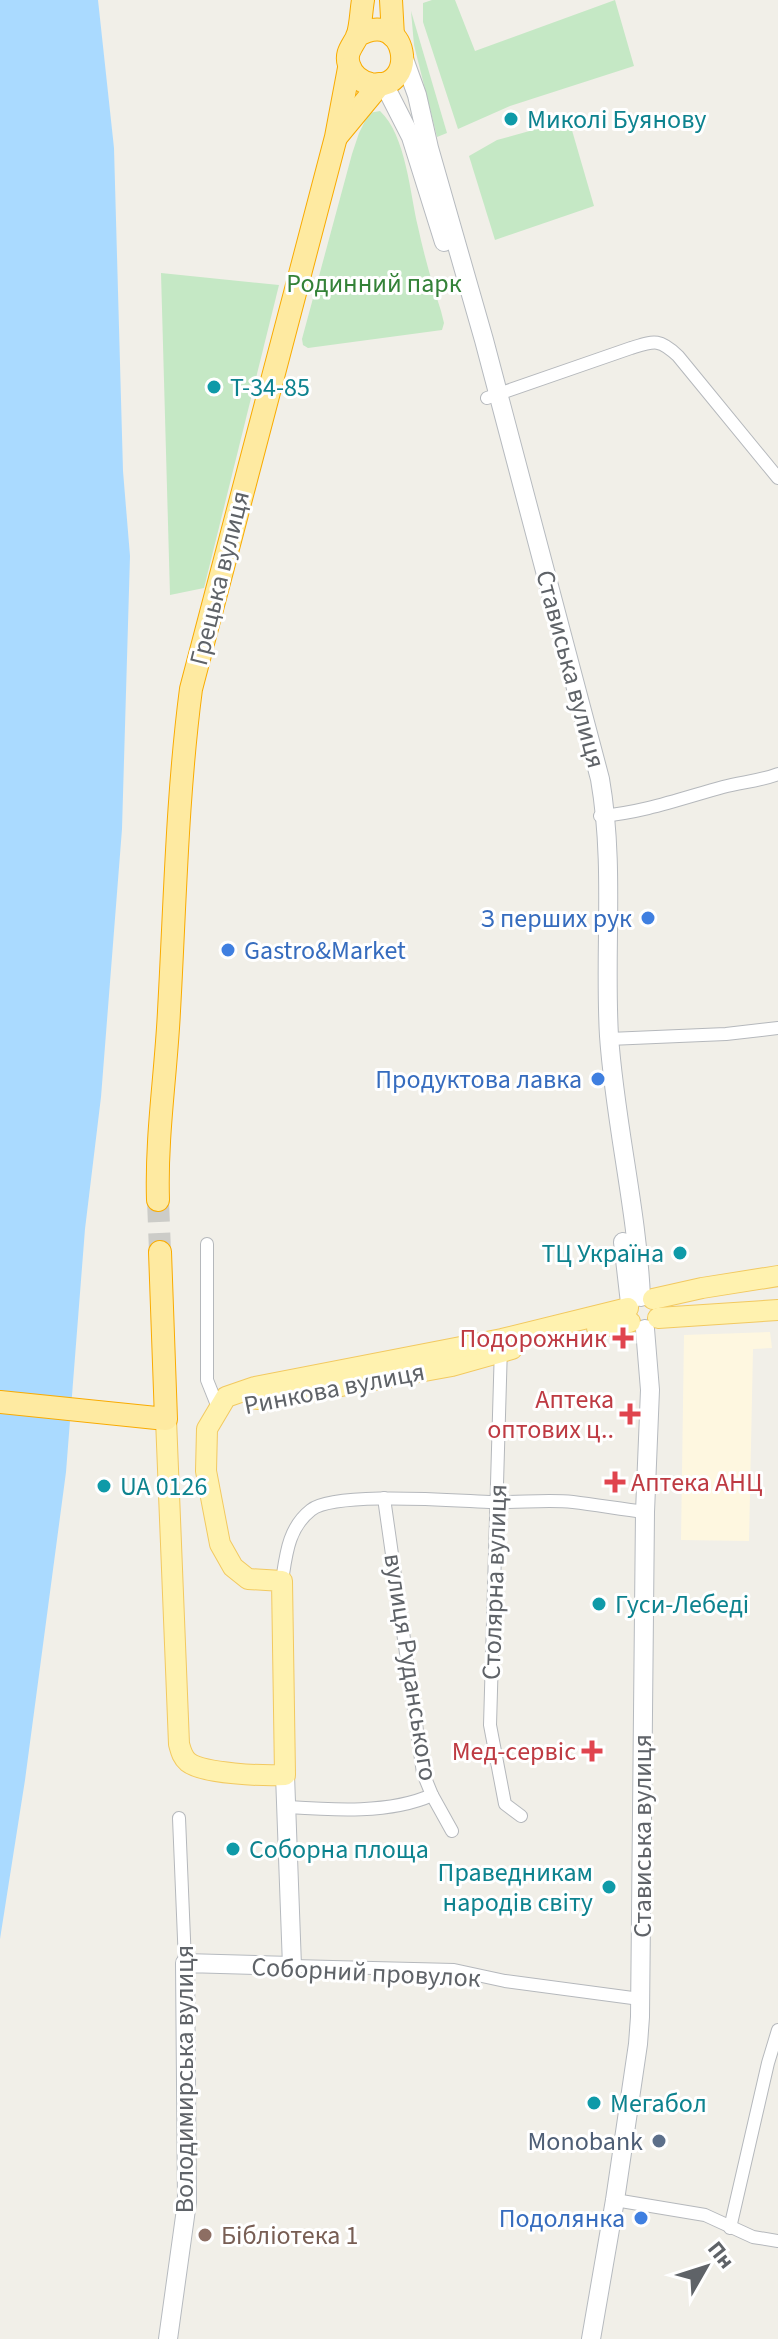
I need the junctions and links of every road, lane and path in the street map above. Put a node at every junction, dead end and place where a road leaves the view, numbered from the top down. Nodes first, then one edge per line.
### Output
1 (363, 0) edge
2 (391, 0) edge
3 (357, 36) junction
4 (393, 36) junction
5 (404, 59) junction
6 (349, 68) junction
7 (382, 84) junction
8 (336, 137) junction
9 (492, 396) junction
10 (778, 478) edge
11 (778, 774) edge
12 (602, 816) junction
13 (778, 1028) edge
14 (609, 1039) junction
15 (158, 1200) tunnel mouth
16 (207, 1244) dead end
17 (160, 1252) tunnel mouth
18 (778, 1276) edge
19 (778, 1310) edge
20 (641, 1311) junction
21 (502, 1346) junction
22 (0, 1402) edge
23 (219, 1410) junction
24 (166, 1419) junction
25 (384, 1498) junction
26 (496, 1502) junction
27 (645, 1512) junction
28 (282, 1581) junction
29 (285, 1775) junction
30 (432, 1795) junction
31 (287, 1807) junction
32 (521, 1816) dead end
33 (179, 1818) dead end
34 (452, 1831) dead end
35 (185, 1963) junction
36 (292, 1966) junction
37 (640, 1999) junction
38 (778, 2030) edge
39 (615, 2200) junction
40 (730, 2228) junction
41 (778, 2241) edge
42 (168, 2339) edge
43 (591, 2339) edge

1 - 3 highway
2 - 4 highway
3 - 4 highway
3 - 6 highway
4 - 5 highway
5 - 7 highway
5 - 9 main road, Стависька вулиця
6 - 7 highway
6 - 8 highway, Грецька вулиця
7 - 8 highway, Грецька вулиця
7 - 9 main road, Стависька вулиця
8 - 15 highway, Грецька вулиця
9 - 10 street
9 - 12 main road, Стависька вулиця
11 - 12 street
12 - 14 main road, Стависька вулиця
12 - 20 main road, Стависька вулиця
13 - 14 street
14 - 20 main road, Стависька вулиця
16 - 23 street
17 - 24 highway
18 - 20 main road, Ринкова вулиця
19 - 20 main road, Ринкова вулиця
20 - 21 main road, Ринкова вулиця
20 - 27 main road, Стависька вулиця
21 - 23 main road, Ринкова вулиця
21 - 26 street, Столярна вулиця
22 - 24 highway
23 - 28 main road
24 - 29 main road
25 - 26 street
25 - 28 street
25 - 30 street, вулиця Руданського
26 - 27 street
26 - 32 street, Столярна вулиця
27 - 37 main road, Стависька вулиця
28 - 29 main road
29 - 31 main road
30 - 31 street
30 - 34 street, вулиця Руданського
31 - 36 main road
33 - 35 street, Володимирська вулиця
35 - 36 main road, Соборний провулок
35 - 42 main road, Володимирська вулиця
36 - 37 street, Соборний провулок
37 - 39 main road, Стависька вулиця
38 - 40 street
39 - 40 street
39 - 43 main road, Стависька вулиця
40 - 41 street

